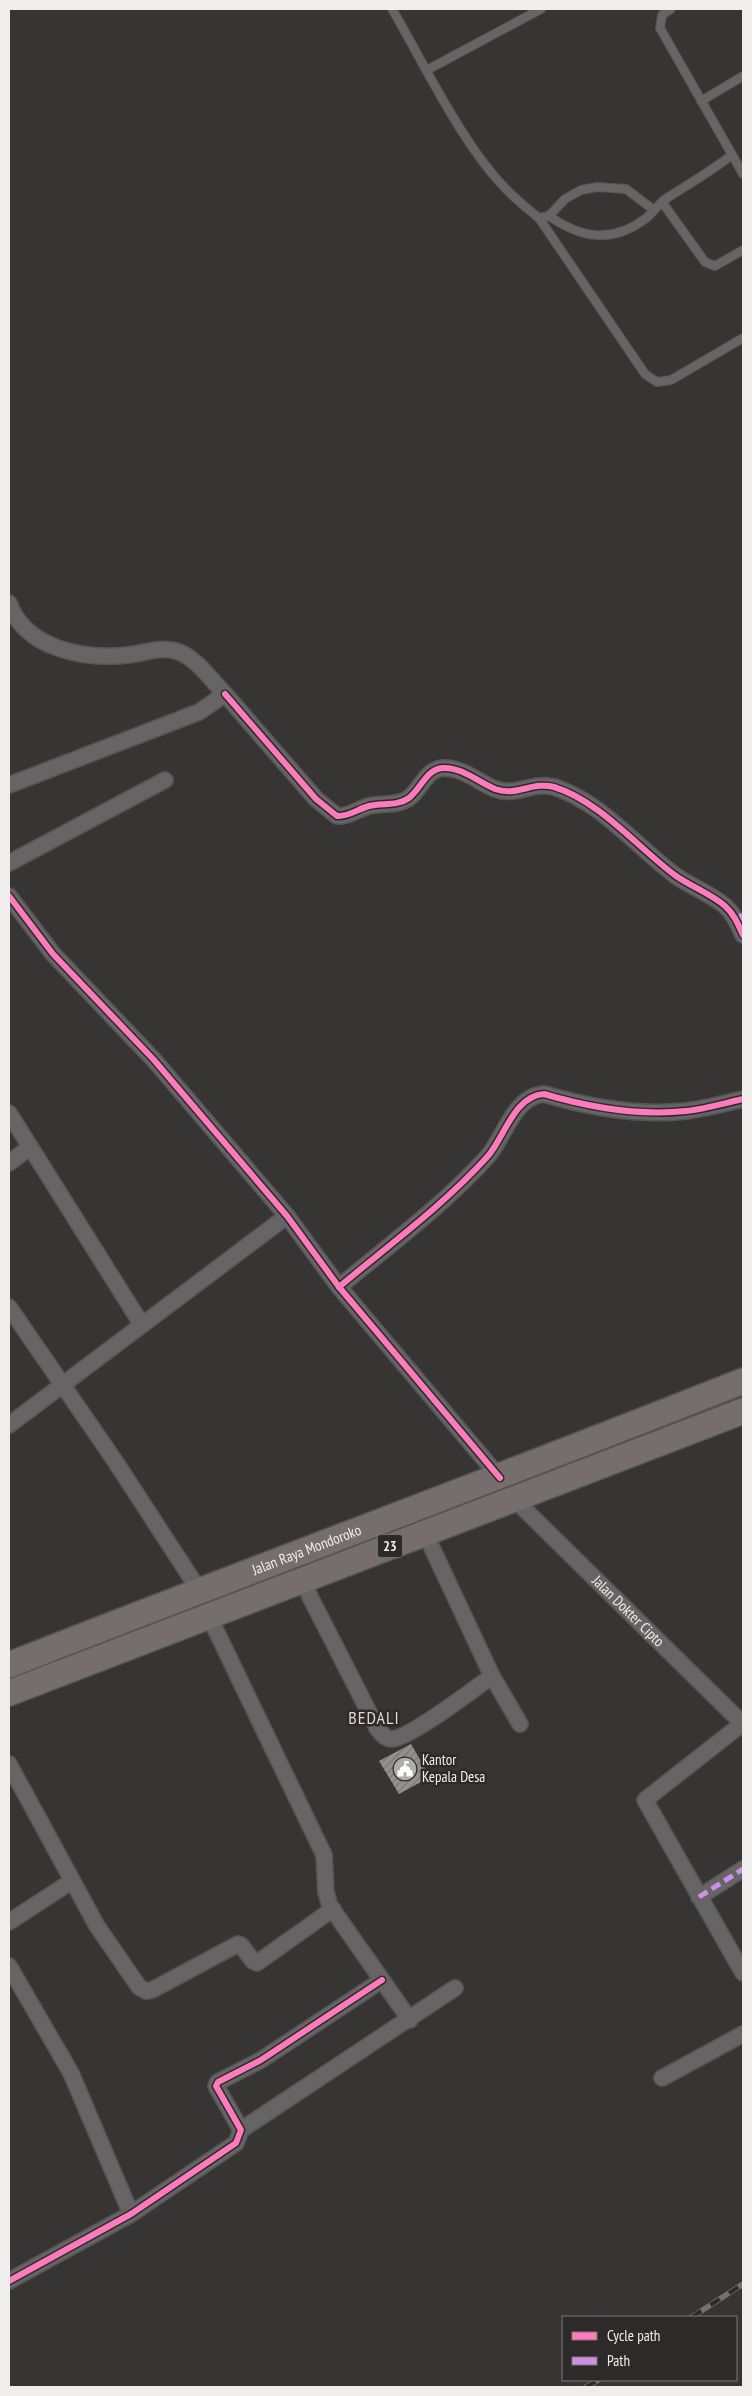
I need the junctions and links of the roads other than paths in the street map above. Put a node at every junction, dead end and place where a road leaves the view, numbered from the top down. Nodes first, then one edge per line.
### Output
1 (392, 9) edge
2 (542, 9) edge
3 (670, 9) edge
4 (427, 70) junction
5 (743, 76) edge
6 (702, 102) junction
7 (732, 155) junction
8 (743, 174) edge
9 (662, 202) junction
10 (654, 210) junction
11 (549, 216) junction
12 (539, 218) junction
13 (743, 250) edge
14 (743, 338) edge
15 (9, 603) edge
16 (225, 694) junction
17 (165, 780) dead end
18 (9, 785) edge
19 (12, 860) edge
20 (9, 896) edge
21 (741, 923) edge
22 (743, 1099) edge
23 (9, 1113) edge
24 (30, 1147) junction
25 (9, 1163) edge
26 (287, 1216) junction
27 (339, 1287) junction
28 (9, 1307) edge
29 (142, 1325) junction
30 (743, 1381) edge
31 (62, 1387) junction
32 (743, 1411) edge
33 (9, 1425) edge
34 (500, 1478) junction
35 (514, 1499) junction
36 (425, 1533) junction
37 (301, 1579) junction
38 (199, 1590) junction
39 (209, 1616) junction
40 (18, 1661) edge
41 (492, 1676) junction
42 (37, 1682) junction
43 (9, 1693) edge
44 (743, 1723) edge
45 (520, 1724) dead end
46 (9, 1764) edge
47 (743, 1869) edge
48 (72, 1881) junction
49 (699, 1897) junction
50 (333, 1909) junction
51 (9, 1922) edge
52 (9, 1966) edge
53 (743, 1973) edge
54 (382, 1980) junction
55 (455, 1988) dead end
56 (410, 2020) junction
57 (743, 2034) edge
58 (662, 2078) dead end
59 (241, 2130) junction
60 (131, 2214) junction
61 (9, 2281) edge

1 - 4 lane
2 - 4 lane
3 - 6 lane
4 - 12 lane
5 - 6 lane
6 - 7 lane
7 - 8 lane
7 - 9 lane
9 - 10 lane
9 - 13 lane
10 - 11 lane
10 - 11 lane
11 - 12 lane
12 - 14 lane
15 - 16 street
16 - 18 street
16 - 21 street
17 - 19 street
20 - 26 street
22 - 27 street
23 - 24 street
24 - 25 street
24 - 29 street
26 - 27 street
26 - 29 street
27 - 34 street
28 - 31 street
29 - 31 street
30 - 34 highway, Jalan Raya Mondoroko / 23
31 - 33 street
31 - 38 street
32 - 35 highway, Jalan Raya Mondoroko / 23
34 - 38 highway, Jalan Raya Mondoroko / 23
35 - 36 highway, Jalan Raya Mondoroko / 23
35 - 44 street, Jalan Dokter Cipto
36 - 37 highway, Jalan Raya Mondoroko / 23
36 - 41 street
37 - 39 highway, Jalan Raya Mondoroko / 23
37 - 41 street
38 - 40 highway, Jalan Raya Mondoroko / 23
39 - 42 highway, Jalan Raya Mondoroko / 23
39 - 50 street
40 - 42 highway
41 - 45 street
42 - 43 highway, Jalan Raya Mondoroko / 23
44 - 49 street
46 - 48 street
47 - 49 street
48 - 50 street
48 - 51 street
49 - 53 street
50 - 54 street
52 - 60 street
54 - 56 street
54 - 59 street
55 - 56 street
56 - 59 street
57 - 58 street
59 - 60 street
60 - 61 street

